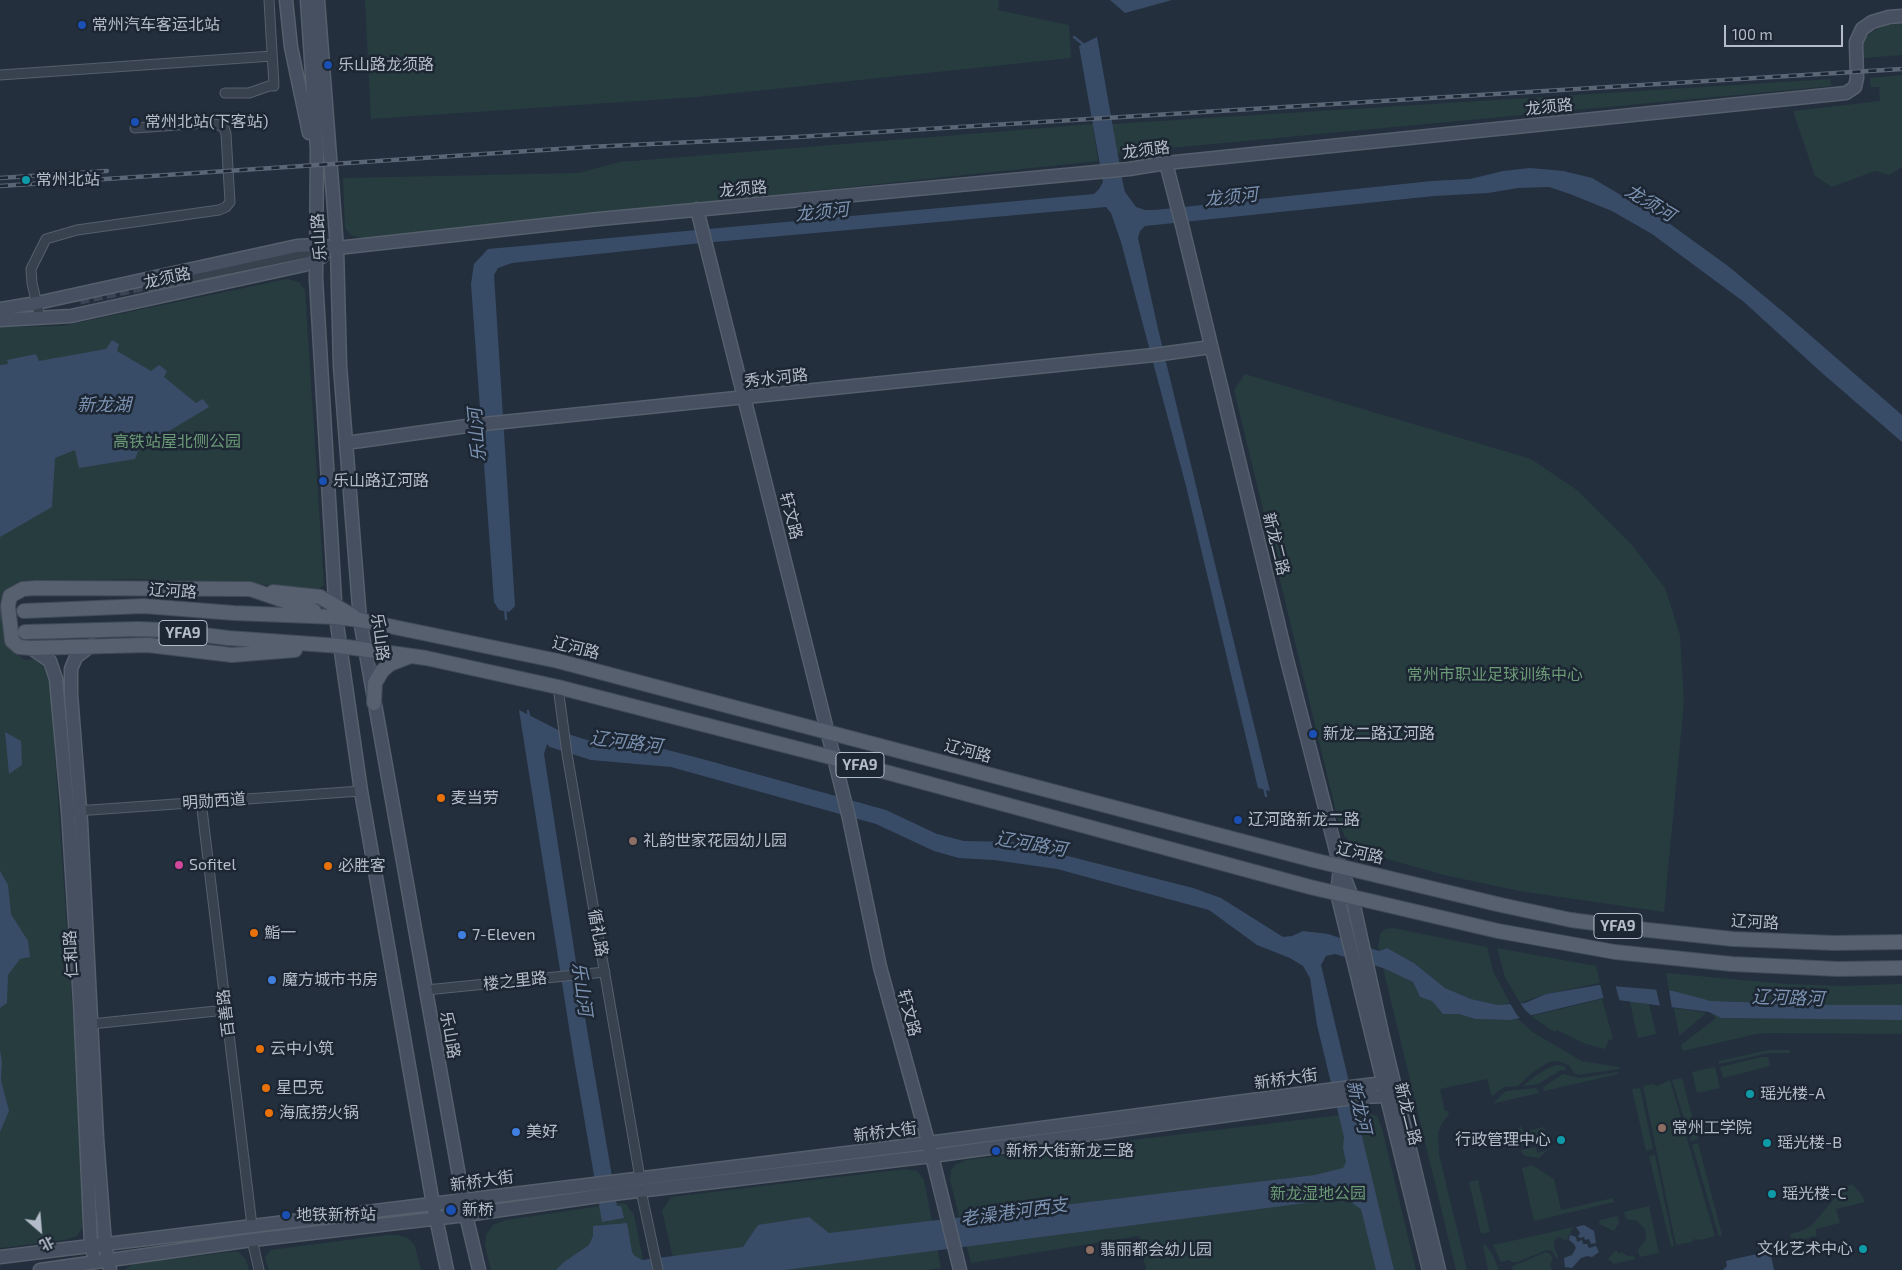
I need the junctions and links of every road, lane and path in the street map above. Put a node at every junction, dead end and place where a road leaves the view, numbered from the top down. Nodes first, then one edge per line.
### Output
1 (269, 0) edge
2 (286, 0) edge
3 (308, 0) edge
4 (318, 0) edge
5 (1902, 16) edge
6 (272, 56) junction
7 (0, 75) edge
8 (225, 93) dead end
9 (135, 128) dead end
10 (1166, 163) junction
11 (317, 188) junction
12 (697, 209) junction
13 (337, 248) junction
14 (317, 252) junction
15 (147, 286) tunnel mouth
16 (37, 303) junction
17 (0, 309) edge
18 (40, 318) junction
19 (0, 320) edge
20 (1211, 347) junction
21 (744, 398) junction
22 (346, 443) junction
23 (24, 611) tunnel mouth
24 (336, 611) junction
25 (360, 620) junction
26 (25, 632) dead end
27 (92, 646) junction
28 (340, 646) junction
29 (31, 648) junction
30 (364, 650) junction
31 (410, 656) junction
32 (558, 687) junction
33 (374, 703) junction
34 (828, 731) junction
35 (834, 758) junction
36 (361, 791) junction
37 (201, 801) junction
38 (73, 811) junction
39 (1340, 866) junction
40 (1337, 894) junction
41 (1352, 897) junction
42 (1354, 936) junction
43 (1902, 942) edge
44 (1902, 968) edge
45 (605, 972) junction
46 (426, 990) junction
47 (226, 1010) junction
48 (90, 1024) junction
49 (1388, 1089) junction
50 (1329, 1095) junction
51 (928, 1143) junction
52 (932, 1156) junction
53 (640, 1184) junction
54 (583, 1192) junction
55 (464, 1200) junction
56 (432, 1204) junction
57 (466, 1215) junction
58 (435, 1218) junction
59 (252, 1226) junction
60 (252, 1240) junction
61 (105, 1244) junction
62 (91, 1245) junction
63 (0, 1257) edge
64 (103, 1266) edge
65 (40, 1270) edge
66 (259, 1270) edge
67 (447, 1270) edge
68 (478, 1270) edge
69 (658, 1270) edge
70 (960, 1270) edge
71 (1429, 1270) edge
72 (1439, 1270) edge

1 - 6 street
2 - 11 street
3 - 11 street, 乐山路
4 - 13 street, 乐山路
5 - 10 street, 龙须路
6 - 7 street
6 - 8 street
9 - 16 street
10 - 12 street, 龙须路
10 - 20 street, 新龙二路
11 - 14 street, 乐山路
12 - 13 street, 龙须路
12 - 21 street, 轩文路
13 - 14 street, 龙须路
13 - 22 street, 乐山路
14 - 15 street
14 - 16 street, 龙须路
14 - 18 street, 龙须路
14 - 24 street, 乐山路
16 - 17 street, 龙须路
16 - 18 street
18 - 19 street, 龙须路
20 - 21 street, 秀水河路
20 - 39 street, 新龙二路
21 - 22 street, 秀水河路
21 - 34 street, 轩文路
22 - 25 street, 乐山路
23 - 24 main road, 辽河路 / YFA9
24 - 25 main road, 辽河路 / YFA9
24 - 28 street, 乐山路
24 - 29 main road
25 - 30 street, 乐山路
25 - 34 main road, 辽河路 / YFA9
26 - 28 main road, YFA9
27 - 28 main road
27 - 29 main road
27 - 38 street, 仁和路
28 - 30 main road, YFA9
28 - 36 street, 乐山路
29 - 38 street, 仁和路
30 - 31 main road, YFA9
30 - 33 street, 乐山路
31 - 32 main road, YFA9
31 - 33 main road
32 - 35 main road, YFA9
32 - 45 street, 循礼路
33 - 46 street, 乐山路
34 - 35 street, 轩文路
34 - 39 main road, 辽河路 / YFA9
35 - 40 main road, YFA9
35 - 51 street, 轩文路
36 - 37 street, 明勋西道
36 - 56 street, 乐山路
37 - 38 street, 明勋西道
37 - 47 street, 百善路
38 - 48 street, 仁和路
38 - 62 street, 仁和路
39 - 40 street
39 - 41 street
39 - 43 main road, 辽河路 / YFA9
40 - 41 main road, YFA9
40 - 42 street
41 - 42 street
41 - 44 main road, YFA9
42 - 49 street, 新龙二路
45 - 46 street, 楼之里路
45 - 53 street, 循礼路
46 - 55 street, 乐山路
47 - 48 street
47 - 59 street, 百善路
48 - 61 street, 仁和路
49 - 50 street, 新桥大街
49 - 71 street, 新龙二路
49 - 72 street, 新龙二路
50 - 51 street, 新桥大街
50 - 52 street, 新桥大街
51 - 52 street, 轩文路
51 - 53 street, 新桥大街
52 - 53 street, 新桥大街
52 - 70 street, 轩文路
53 - 54 street, 新桥大街
53 - 69 street, 循礼路
54 - 55 street, 新桥大街
54 - 57 street, 新桥大街
55 - 56 street, 新桥大街
55 - 57 street, 乐山路
56 - 58 street, 乐山路
56 - 59 street, 新桥大街
57 - 58 street, 新桥大街
57 - 68 street, 乐山路
58 - 60 street, 新桥大街
58 - 67 street, 乐山路
59 - 61 street, 新桥大街
60 - 64 street, 新桥大街
60 - 66 street
61 - 62 street, 新桥大街
61 - 64 street, 仁和路
62 - 63 street, 新桥大街
62 - 64 street, 仁和路
64 - 65 street, 新桥大街

